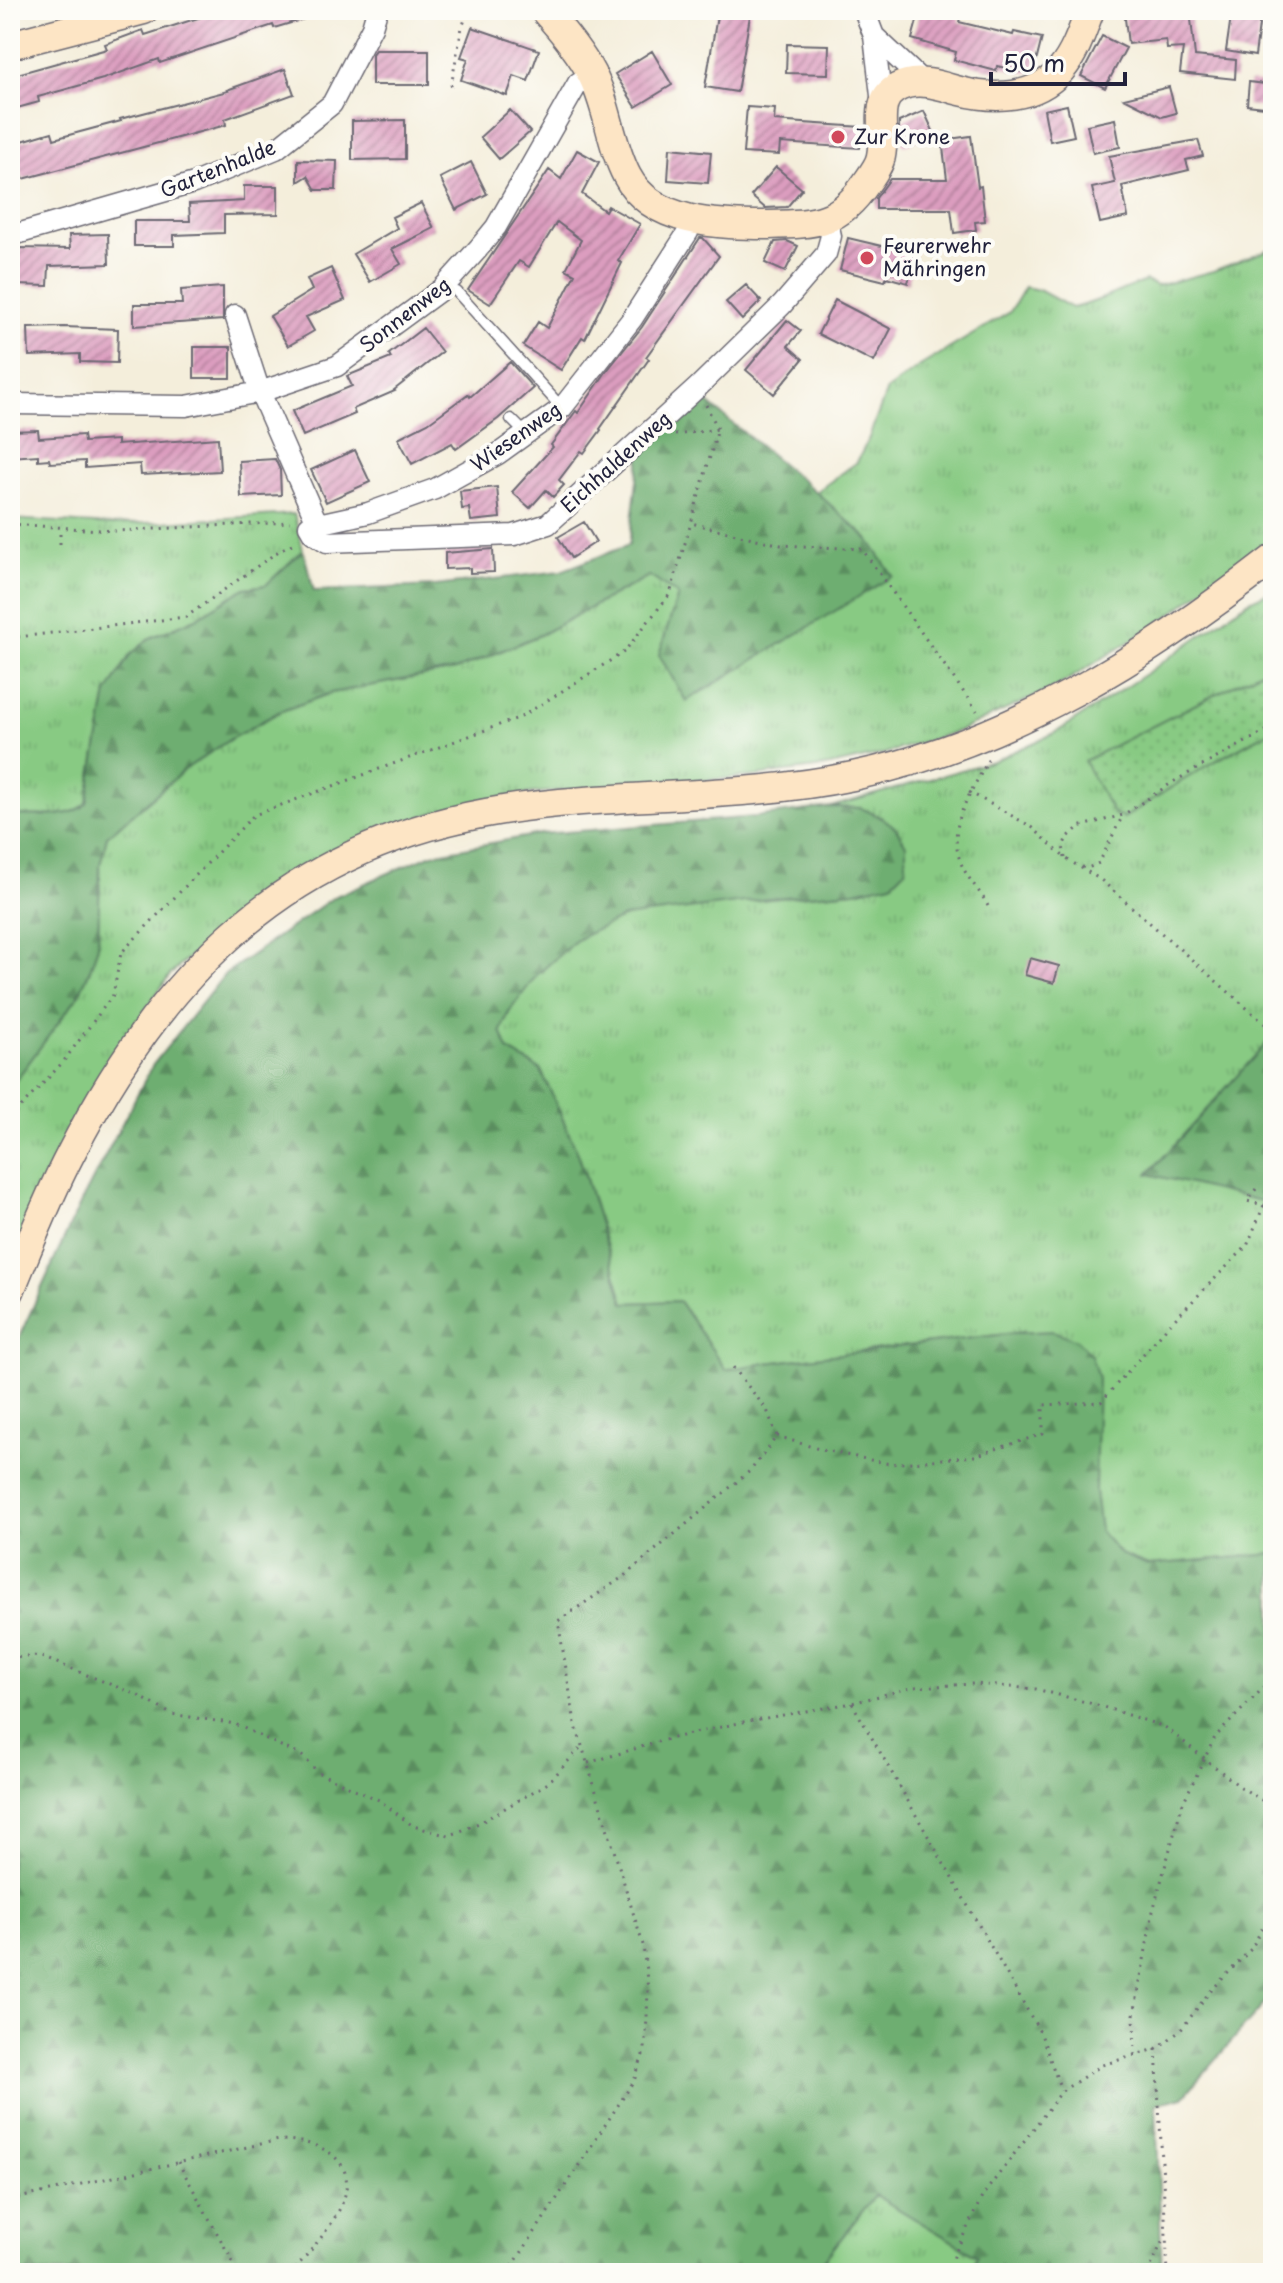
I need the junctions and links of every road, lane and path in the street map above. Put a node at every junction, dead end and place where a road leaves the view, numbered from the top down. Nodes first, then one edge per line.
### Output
1 (144, 10) edge
2 (469, 10) edge
3 (544, 10) edge
4 (864, 10) edge
5 (1090, 10) edge
6 (374, 16) edge
7 (874, 36) junction
8 (10, 45) edge
9 (592, 74) junction
10 (923, 82) junction
11 (451, 86) dead end
12 (882, 104) junction
13 (691, 219) junction
14 (827, 219) junction
15 (10, 236) edge
16 (457, 292) dead end
17 (235, 315) dead end
18 (698, 387) junction
19 (260, 392) junction
20 (10, 403) edge
21 (562, 408) junction
22 (511, 419) dead end
23 (718, 429) junction
24 (526, 434) junction
25 (642, 438) junction
26 (691, 523) junction
27 (10, 524) edge
28 (60, 528) junction
29 (313, 528) junction
30 (60, 544) dead end
31 (280, 550) dead end
32 (1273, 559) edge
33 (10, 638) edge
34 (1273, 727) edge
35 (991, 744) junction
36 (977, 760) dead end
37 (969, 792) junction
38 (1123, 815) junction
39 (1065, 858) junction
40 (1075, 865) junction
41 (988, 906) dead end
42 (1273, 1031) edge
43 (10, 1119) edge
44 (1256, 1189) dead end
45 (1264, 1205) junction
46 (1273, 1207) edge
47 (18, 1296) edge
48 (10, 1334) edge
49 (732, 1366) dead end
50 (777, 1436) junction
51 (10, 1658) edge
52 (1273, 1678) edge
53 (852, 1703) junction
54 (582, 1746) junction
55 (1204, 1758) junction
56 (588, 1763) junction
57 (1273, 1807) edge
58 (1273, 1909) edge
59 (1156, 2049) junction
60 (1135, 2055) junction
61 (1062, 2091) junction
62 (178, 2162) junction
63 (10, 2200) edge
64 (1166, 2235) junction
65 (239, 2273) edge
66 (292, 2273) edge
67 (508, 2273) edge
68 (949, 2273) edge
69 (1148, 2273) edge
70 (1168, 2273) edge

1 - 8 street
2 - 11 path
3 - 9 street
4 - 7 street
5 - 10 street
6 - 15 street, Gartenhalde
7 - 10 street
7 - 12 street
9 - 13 street
9 - 19 street, Sonnenweg
10 - 12 street
12 - 14 street
13 - 14 street
13 - 21 street, Wiesenweg
14 - 18 street, Eichhaldenweg
16 - 21 lane
17 - 19 street
18 - 23 path
18 - 25 street, Eichhaldenweg
19 - 20 street, Sonnenweg
19 - 29 street
21 - 24 street, Wiesenweg
22 - 24 lane
23 - 25 path
23 - 26 path
24 - 29 street, Wiesenweg
25 - 29 street, Eichhaldenweg
26 - 35 path
26 - 43 path
27 - 28 path
28 - 29 path
28 - 30 path
31 - 33 path
32 - 35 street
34 - 38 path
35 - 36 path
35 - 37 path
35 - 47 street
37 - 39 path
37 - 41 path
38 - 39 path
38 - 40 path
39 - 40 path
40 - 42 path
44 - 45 path
45 - 46 path
45 - 50 path
47 - 48 path
49 - 50 path
50 - 54 path
51 - 54 path
52 - 55 path
53 - 55 path
53 - 56 path
53 - 61 path
54 - 56 path
55 - 57 path
55 - 60 path
56 - 67 path
58 - 59 path
59 - 60 path
59 - 64 path
60 - 61 path
61 - 68 path
62 - 63 path
62 - 65 path
62 - 66 path
64 - 69 path
64 - 70 path

